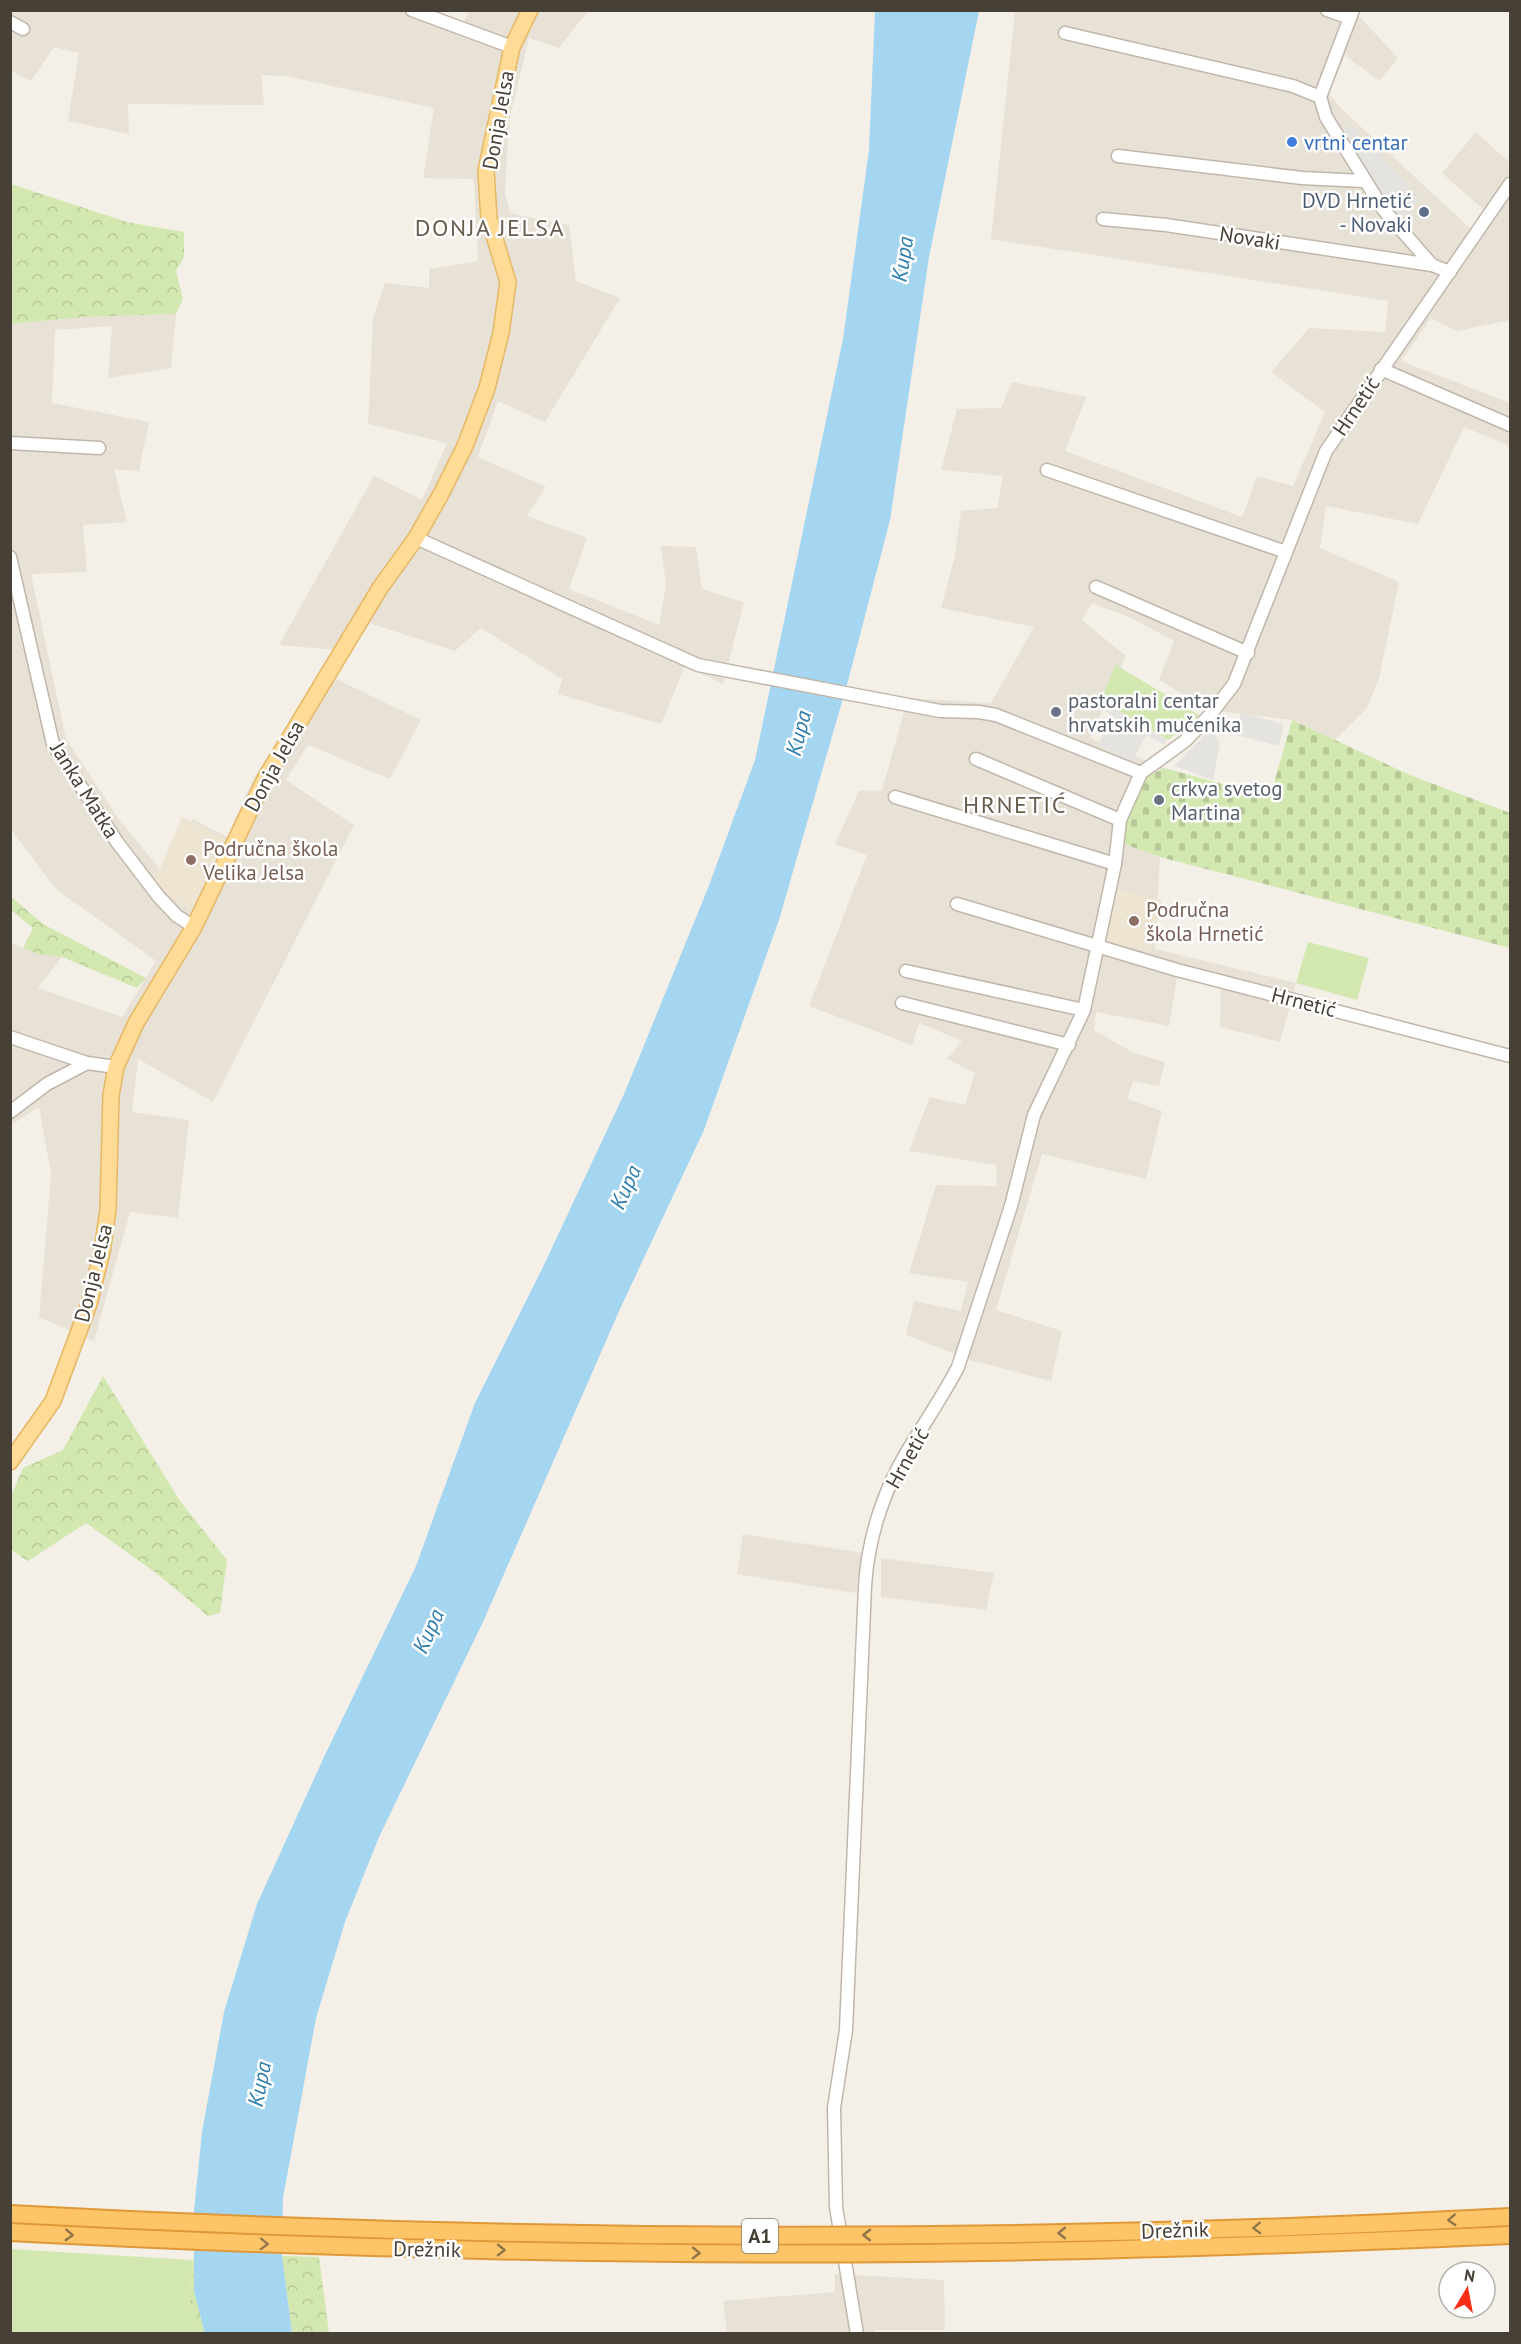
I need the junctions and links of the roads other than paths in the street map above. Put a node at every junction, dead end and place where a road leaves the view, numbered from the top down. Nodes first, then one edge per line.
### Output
1 (412, 10) edge
2 (530, 10) edge
3 (1327, 10) edge
4 (1351, 14) edge
5 (10, 22) edge
6 (23, 29) dead end
7 (1065, 33) dead end
8 (512, 47) junction
9 (1320, 97) junction
10 (1118, 156) dead end
11 (1363, 181) junction
12 (1510, 184) edge
13 (1103, 219) dead end
14 (1432, 265) junction
15 (1449, 272) junction
16 (1381, 369) junction
17 (1510, 425) edge
18 (10, 443) edge
19 (99, 448) dead end
20 (1047, 470) dead end
21 (416, 538) junction
22 (1286, 552) junction
23 (10, 556) edge
24 (1096, 587) dead end
25 (1248, 653) junction
26 (976, 759) dead end
27 (1141, 773) junction
28 (895, 797) dead end
29 (1120, 820) junction
30 (1114, 864) junction
31 (957, 904) dead end
32 (194, 927) junction
33 (1099, 945) junction
34 (906, 971) dead end
35 (902, 1003) dead end
36 (1084, 1010) junction
37 (10, 1037) edge
38 (1069, 1045) junction
39 (1510, 1056) edge
40 (87, 1063) junction
41 (116, 1067) junction
42 (10, 1113) edge
43 (10, 1462) edge
44 (10, 2214) edge
45 (1510, 2217) edge
46 (10, 2232) edge
47 (1510, 2235) edge
48 (857, 2334) edge

1 - 8 street
2 - 8 main road, Donja Jelsa
3 - 4 street
4 - 9 street
5 - 6 street
7 - 9 street
8 - 21 main road, Donja Jelsa
9 - 11 street, Novaki
10 - 11 street
11 - 14 street, Novaki
12 - 15 street
13 - 14 street, Novaki
14 - 15 street, Novaki
15 - 16 street, Hrnetić
16 - 17 street
16 - 22 street, Hrnetić
18 - 19 street
20 - 22 street
21 - 27 street
21 - 32 main road, Donja Jelsa
22 - 25 street, Hrnetić
23 - 32 street, Janka Matka
24 - 25 street
25 - 27 street, Hrnetić
26 - 29 street
27 - 29 street, Hrnetić
28 - 30 street
29 - 30 street, Hrnetić
30 - 33 street, Hrnetić
31 - 33 street
32 - 41 main road, Donja Jelsa
33 - 36 street, Hrnetić
33 - 39 street, Hrnetić
34 - 36 street
35 - 38 street
36 - 38 street, Hrnetić
37 - 40 street
38 - 48 street, Hrnetić
40 - 41 street
40 - 42 street
41 - 43 main road, Donja Jelsa
45 -> 44 highway, Drežnik / A1, bridge
46 -> 47 highway, Drežnik / A1, bridge

